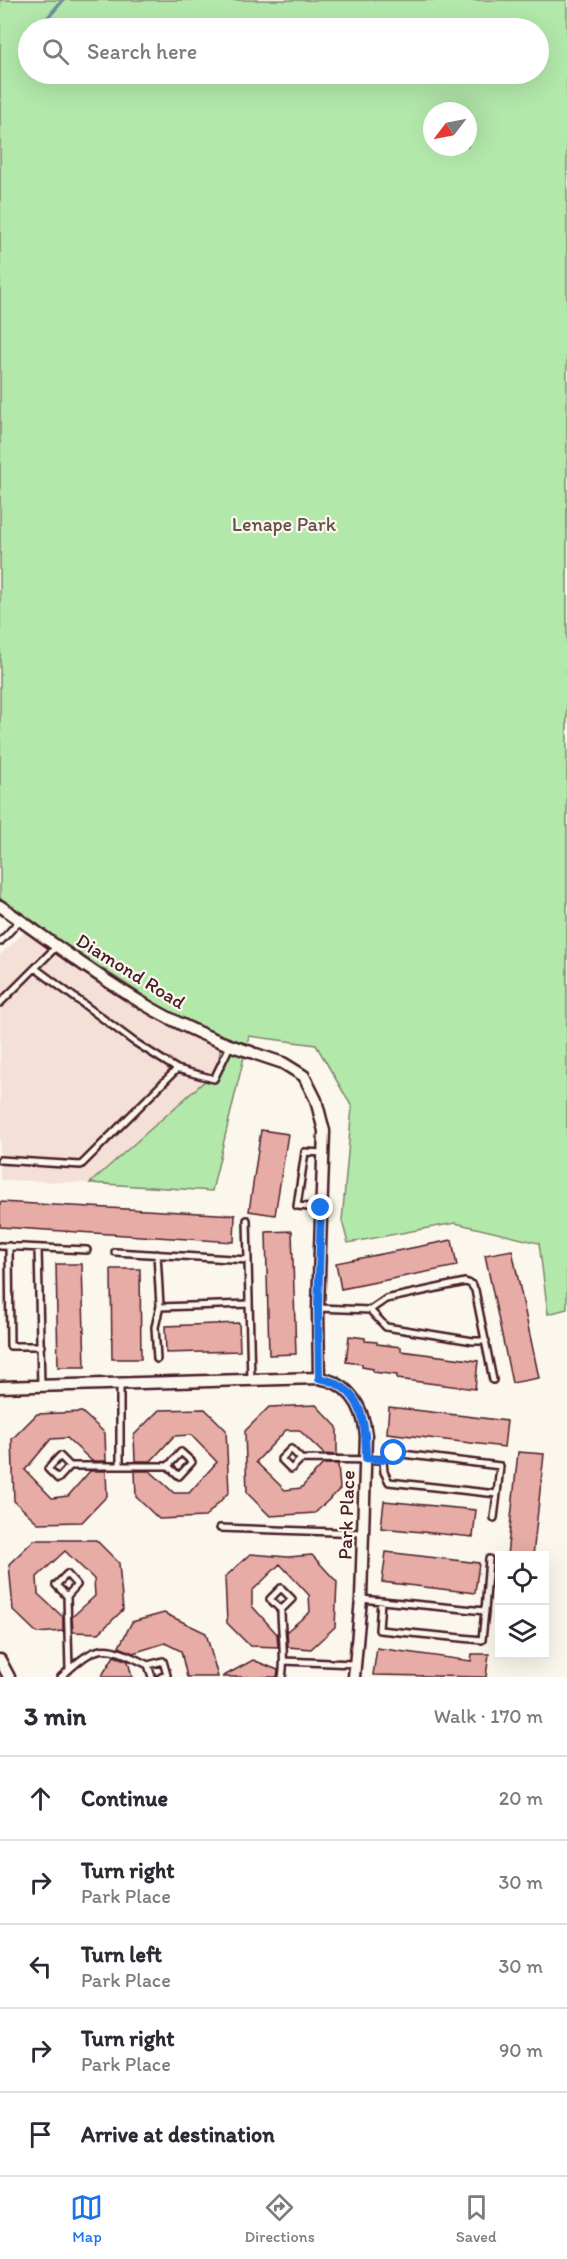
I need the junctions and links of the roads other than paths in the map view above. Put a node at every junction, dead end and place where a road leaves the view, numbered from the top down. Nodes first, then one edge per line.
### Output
1 (0, 906) edge
2 (20, 920) junction
3 (0, 942) edge
4 (57, 946) junction
5 (35, 968) junction
6 (0, 1003) edge
7 (230, 1046) junction
8 (177, 1069) junction
9 (324, 1153) junction
10 (0, 1160) edge
11 (321, 1208) junction
12 (247, 1220) dead end
13 (0, 1246) edge
14 (9, 1246) junction
15 (38, 1248) junction
16 (87, 1250) dead end
17 (115, 1252) dead end
18 (157, 1254) junction
19 (248, 1260) junction
20 (249, 1304) junction
21 (160, 1306) junction
22 (318, 1308) junction
23 (370, 1310) junction
24 (486, 1341) junction
25 (40, 1346) junction
26 (157, 1359) dead end
27 (319, 1378) junction
28 (493, 1380) dead end
29 (251, 1381) junction
30 (120, 1384) junction
31 (41, 1386) junction
32 (0, 1387) edge
33 (366, 1458) junction
34 (302, 1459) dead end
35 (383, 1460) junction
36 (120, 1465) junction
37 (70, 1466) dead end
38 (168, 1466) junction
39 (497, 1494) junction
40 (494, 1518) dead end
41 (220, 1528) dead end
42 (363, 1533) junction
43 (489, 1559) dead end
44 (67, 1596) dead end
45 (361, 1599) junction
46 (381, 1601) junction
47 (281, 1610) dead end
48 (485, 1611) junction
49 (0, 1660) edge
50 (284, 1660) junction
51 (355, 1664) junction
52 (148, 1665) junction
53 (69, 1670) junction
54 (9, 1677) edge
55 (61, 1677) edge
56 (152, 1677) edge
57 (161, 1677) edge
58 (282, 1677) edge
59 (354, 1677) edge

1 - 2 street, Diamond Road
2 - 3 lane
2 - 4 street, Diamond Road
4 - 5 lane
4 - 7 street, Diamond Road
5 - 6 lane
5 - 8 lane
7 - 8 lane
7 - 9 street, Diamond Road
8 - 10 lane
9 - 11 street
9 - 11 lane
11 - 22 street
12 - 19 lane
13 - 14 lane
14 - 15 lane
14 - 25 lane
15 - 16 lane
15 - 25 lane
17 - 18 lane
18 - 19 lane
18 - 21 lane
19 - 20 lane
20 - 21 lane
20 - 29 lane
21 - 26 lane
22 - 23 lane
22 - 27 street
23 - 24 lane
23 - 24 lane
24 - 28 lane
25 - 31 lane
27 - 29 street, Park Place
27 - 33 street, Park Place
29 - 30 street, Park Place
30 - 31 street, Park Place
30 - 36 lane
31 - 32 street, Park Place
33 - 34 lane
33 - 35 lane
33 - 42 street, Park Place
35 - 39 lane
35 - 39 lane
36 - 37 lane
36 - 38 lane
38 - 38 lane
39 - 40 lane
41 - 42 lane
42 - 45 street, Park Place
43 - 48 lane
44 - 53 lane
45 - 46 lane
45 - 51 street, Park Place
46 - 48 lane
46 - 48 lane
47 - 50 lane
49 - 54 street
50 - 51 lane
50 - 58 lane
51 - 59 street, Park Place
52 - 53 lane
52 - 56 lane
52 - 57 lane
53 - 55 lane

